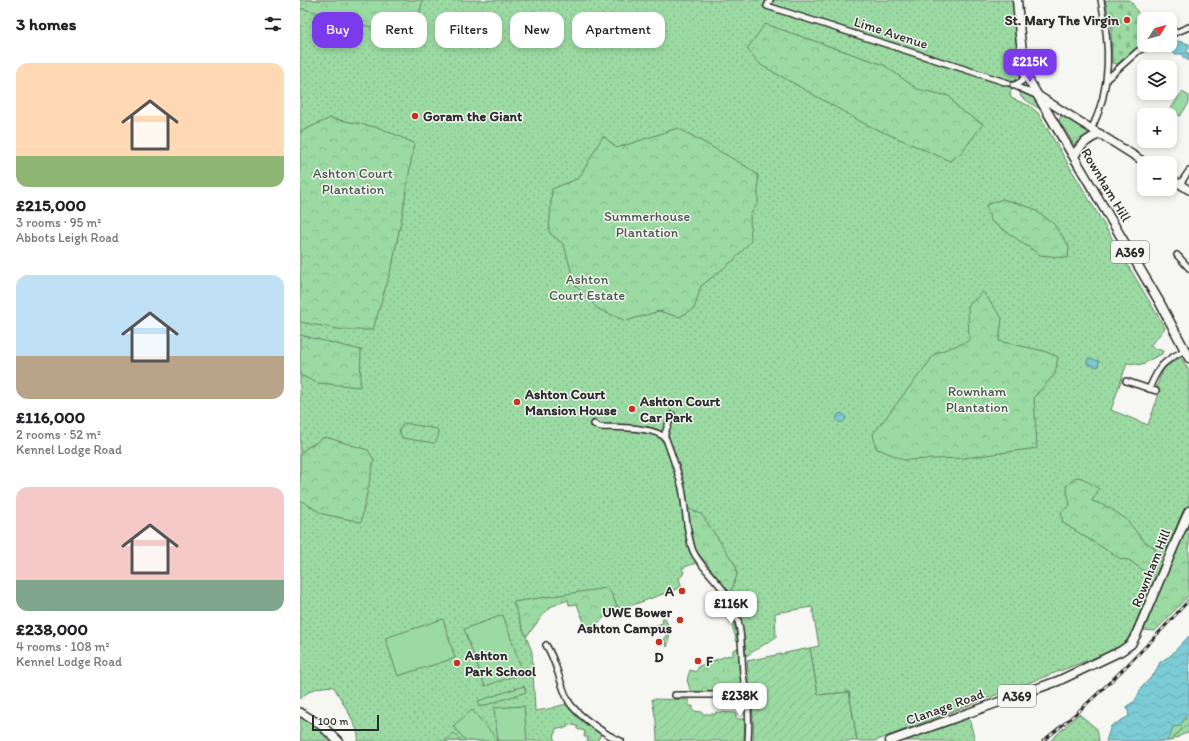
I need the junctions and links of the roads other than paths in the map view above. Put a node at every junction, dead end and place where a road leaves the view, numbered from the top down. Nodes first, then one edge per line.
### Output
1 (770, 0) edge
2 (1017, 0) edge
3 (1100, 0) edge
4 (1189, 27) edge
5 (1177, 32) edge
6 (1137, 52) edge
7 (1023, 58) junction
8 (1025, 74) junction
9 (1108, 78) junction
10 (1012, 84) junction
11 (1037, 94) junction
12 (1092, 128) junction
13 (1100, 134) junction
14 (1074, 156) junction
15 (1137, 157) edge
16 (1189, 171) edge
17 (1177, 182) edge
18 (1180, 184) junction
19 (1189, 190) edge
20 (1177, 255) dead end
21 (1189, 268) edge
22 (1184, 350) junction
23 (1189, 358) edge
24 (1126, 381) dead end
25 (1149, 389) junction
26 (1156, 392) dead end
27 (672, 415) dead end
28 (594, 424) dead end
29 (666, 439) junction
30 (1189, 511) edge
31 (1136, 636) joint
32 (546, 645) dead end
33 (746, 692) junction
34 (676, 695) dead end
35 (300, 712) edge
36 (320, 724) joint
37 (338, 741) edge
38 (621, 741) edge
39 (748, 741) edge
40 (890, 741) edge

1 - 10 street, Lime Avenue
2 - 7 main road, A369
3 - 9 street
4 - 5 street
6 - 9 street
7 - 8 main road, A369
7 - 11 main road, A369
8 - 10 street
8 - 11 main road, A369
9 - 12 street
10 - 11 street, Lime Avenue
11 - 12 main road
11 - 14 main road, Rownham Hill / A369
12 - 13 main road
13 - 14 main road
13 - 15 main road
14 - 22 main road, Rownham Hill / A369
16 - 18 street
17 - 18 main road
18 - 19 main road
20 - 21 street
22 - 23 main road, Rownham Hill / A369
22 - 25 street
24 - 25 street
25 - 26 street
27 - 29 street
28 - 29 street
29 - 33 street
30 - 31 main road, Rownham Hill / A369
31 - 40 main road, Clanage Road / A369
32 - 38 street
33 - 34 street
33 - 39 street
35 - 36 main road
36 - 37 main road

